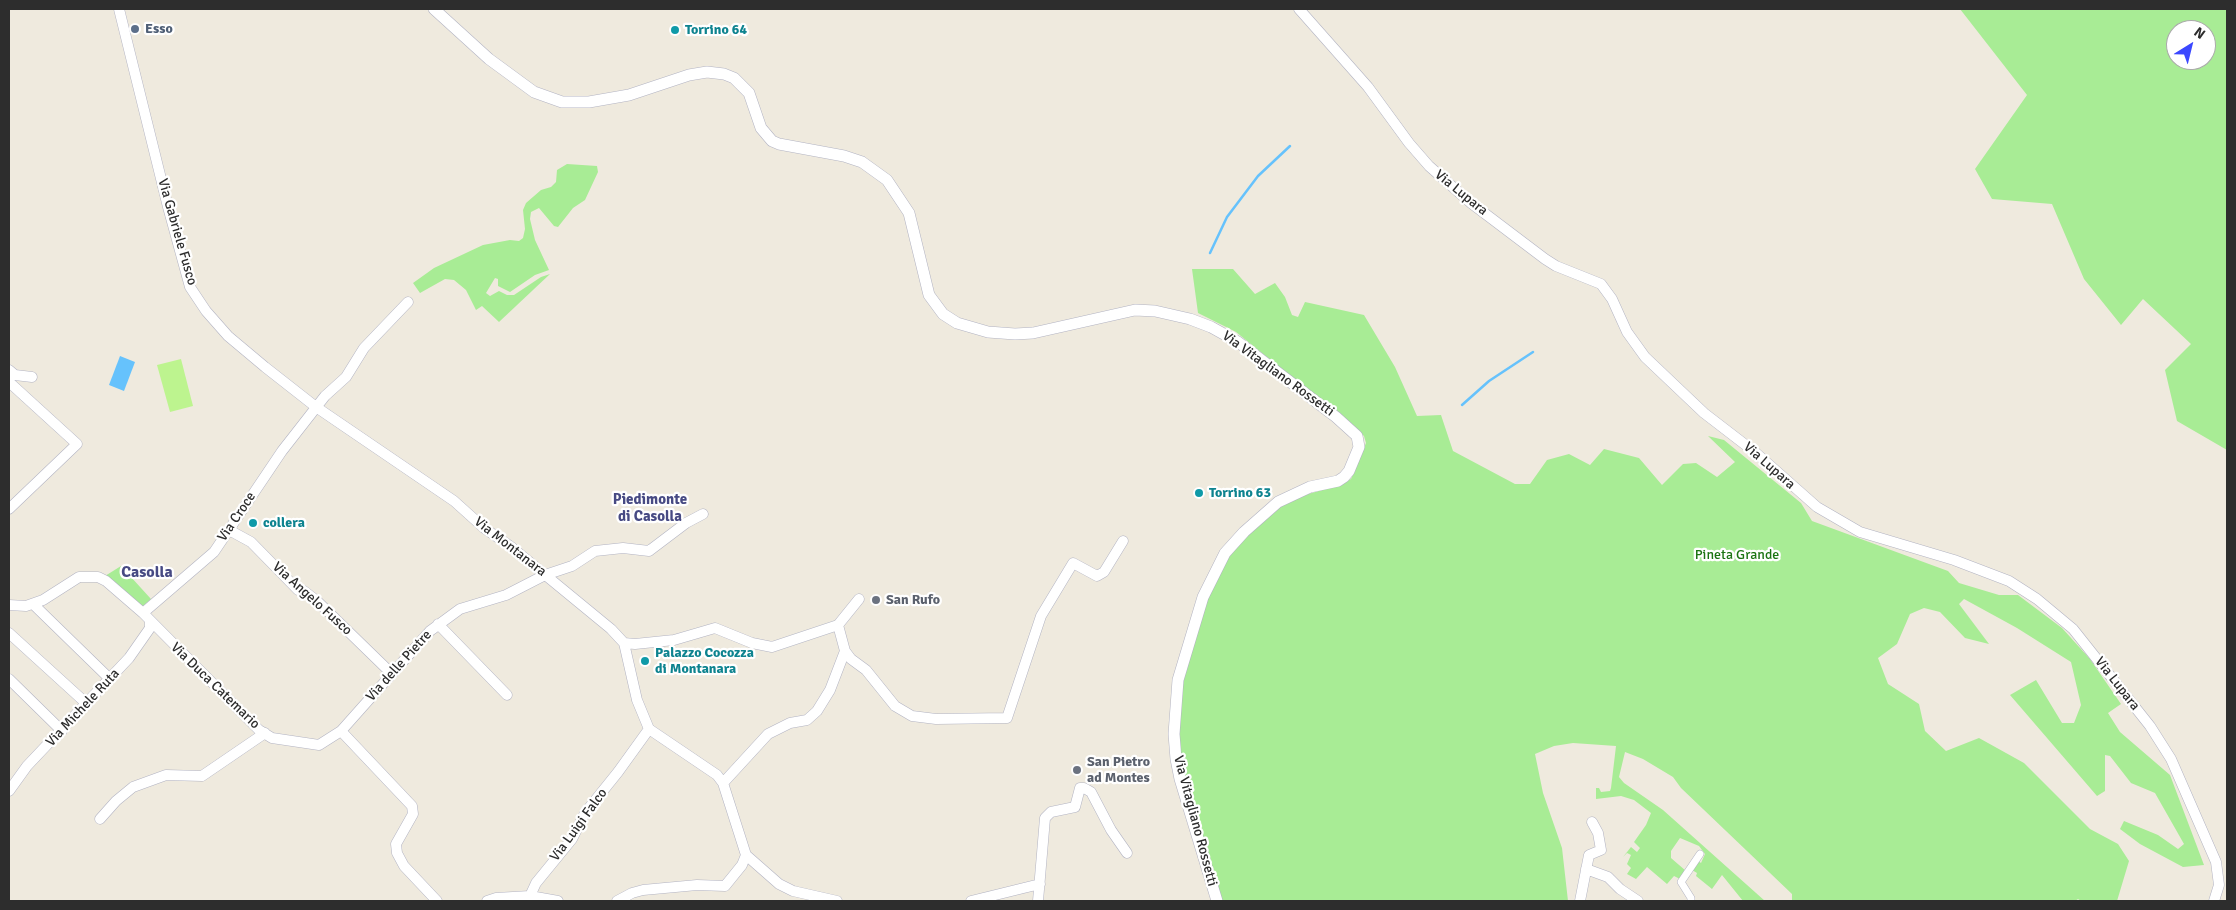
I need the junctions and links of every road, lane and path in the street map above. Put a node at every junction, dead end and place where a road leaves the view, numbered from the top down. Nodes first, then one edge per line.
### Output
1 (119, 9) edge
2 (434, 9) edge
3 (1299, 9) edge
4 (408, 302) dead end
5 (9, 370) edge
6 (32, 377) dead end
7 (9, 382) edge
8 (316, 407) junction
9 (9, 508) edge
10 (703, 514) dead end
11 (229, 530) junction
12 (1122, 541) dead end
13 (546, 575) junction
14 (859, 599) dead end
15 (33, 604) junction
16 (9, 605) edge
17 (143, 613) junction
18 (150, 622) junction
19 (438, 624) junction
20 (838, 625) junction
21 (9, 633) edge
22 (624, 643) junction
23 (845, 650) junction
24 (391, 673) junction
25 (9, 679) edge
26 (110, 679) junction
27 (507, 695) dead end
28 (86, 704) junction
29 (649, 729) junction
30 (62, 731) junction
31 (341, 731) junction
32 (265, 733) junction
33 (723, 783) junction
34 (9, 790) edge
35 (100, 819) dead end
36 (1592, 822) dead end
37 (1126, 853) dead end
38 (1700, 854) dead end
39 (746, 855) junction
40 (1586, 869) junction
41 (1040, 884) junction
42 (530, 896) junction
43 (437, 901) edge
44 (487, 901) edge
45 (558, 901) edge
46 (617, 901) edge
47 (837, 901) edge
48 (971, 901) edge
49 (1038, 901) edge
50 (1217, 901) edge
51 (1580, 901) edge
52 (1638, 901) edge
53 (1691, 901) edge
54 (2214, 901) edge

1 - 8 street, Via Gabriele Fusco
2 - 50 street, Via Vitagliano Rossetti
3 - 54 street, Via Lupara
4 - 8 street, Via Croce
5 - 6 street
7 - 9 street
8 - 11 street, Via Croce
8 - 13 street, Via Montanara
10 - 13 street, Via delle Pietre
11 - 17 street, Via Croce
11 - 24 street, Via Angelo Fusco
12 - 23 street
13 - 19 street, Via delle Pietre
13 - 22 street, Via Montanara
14 - 20 street
15 - 16 street
15 - 17 street, Via Duca Catemario
15 - 26 street
17 - 18 street, Via Duca Catemario
18 - 26 street, Via Michele Ruta
18 - 32 street, Via Duca Catemario
19 - 24 street, Via delle Pietre
19 - 27 street
20 - 22 street
20 - 23 street
21 - 28 street
22 - 29 street
23 - 33 street
24 - 31 street, Via delle Pietre
25 - 30 street
26 - 28 street, Via Michele Ruta
28 - 30 street, Via Michele Ruta
29 - 33 street
29 - 42 street, Via Luigi Falco
30 - 34 street, Via Michele Ruta
31 - 32 street, Via Duca Catemario
31 - 43 street
32 - 35 street
33 - 39 street
36 - 40 street
37 - 41 street
38 - 53 street
39 - 46 street
39 - 47 street
40 - 51 street
40 - 52 street
41 - 48 street
41 - 49 street
42 - 44 street
42 - 45 street

